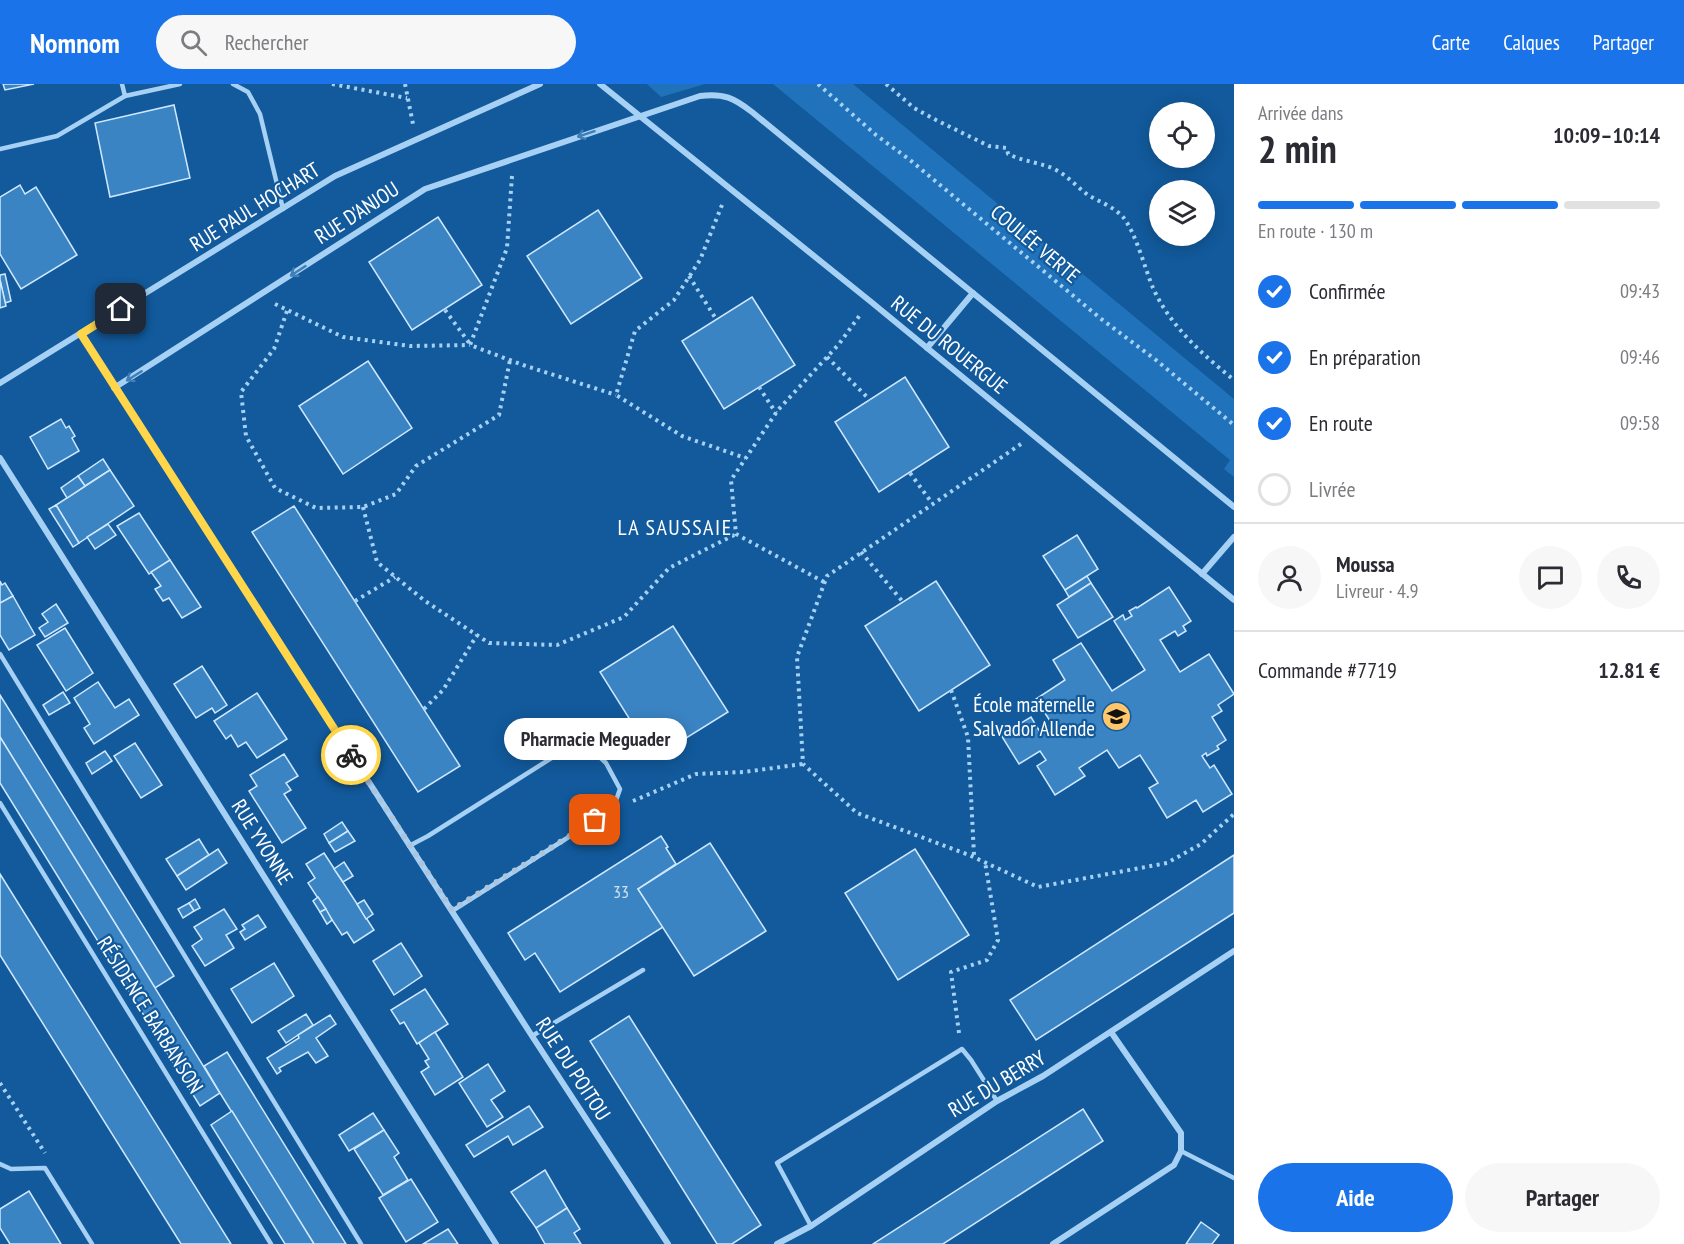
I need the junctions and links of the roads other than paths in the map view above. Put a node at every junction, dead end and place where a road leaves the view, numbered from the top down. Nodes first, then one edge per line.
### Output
1 (122, 84) edge
2 (180, 84) edge
3 (233, 84) edge
4 (540, 84) edge
5 (600, 84) edge
6 (125, 96) junction
7 (642, 116) junction
8 (0, 149) edge
9 (283, 209) junction
10 (973, 293) junction
11 (81, 334) junction
12 (927, 348) junction
13 (0, 383) edge
14 (114, 388) junction
15 (0, 458) edge
16 (1234, 507) edge
17 (1234, 537) edge
18 (1202, 574) junction
19 (1234, 600) edge
20 (0, 654) edge
21 (0, 803) edge
22 (409, 846) junction
23 (452, 910) junction
24 (1234, 951) edge
25 (643, 970) dead end
26 (1111, 1032) junction
27 (532, 1036) junction
28 (997, 1101) junction
29 (1181, 1152) junction
30 (0, 1164) edge
31 (1234, 1178) edge
32 (811, 1226) junction
33 (92, 1244) edge
34 (272, 1244) edge
35 (361, 1244) edge
36 (496, 1244) edge
37 (668, 1244) edge
38 (777, 1244) edge
39 (1053, 1244) edge

1 - 6 lane
2 - 6 lane
3 - 9 lane
4 - 9 street, RUE PAUL HOCHART
5 - 7 street, RUE DU ROUERGUE
6 - 8 lane
7 - 10 street
7 - 12 street, RUE DU ROUERGUE
7 -> 14 street, RUE D'ANJOU
9 - 11 street, RUE PAUL HOCHART
10 - 12 street
10 - 16 street
11 - 13 street, RUE PAUL HOCHART
11 - 14 street, RUE DU POITOU
12 - 18 street, RUE DU ROUERGUE
14 - 22 street, RUE DU POITOU
15 - 36 street, RUE YVONNE
17 - 18 street
18 - 19 street, RUE DU ROUERGUE
20 - 35 lane
21 - 34 lane, RÉSIDENCE BARBANSON
22 - 23 street, RUE DU POITOU
22 - 23 lane
23 - 27 street, RUE DU POITOU
24 - 26 street, RUE DU BERRY
25 - 27 lane
26 - 28 street, RUE DU BERRY
26 - 29 street
27 - 37 street, RUE DU POITOU
28 - 32 street, RUE DU BERRY
28 - 32 lane
29 - 31 lane
29 - 39 street
30 - 33 lane
32 - 38 street, RUE DU BERRY

